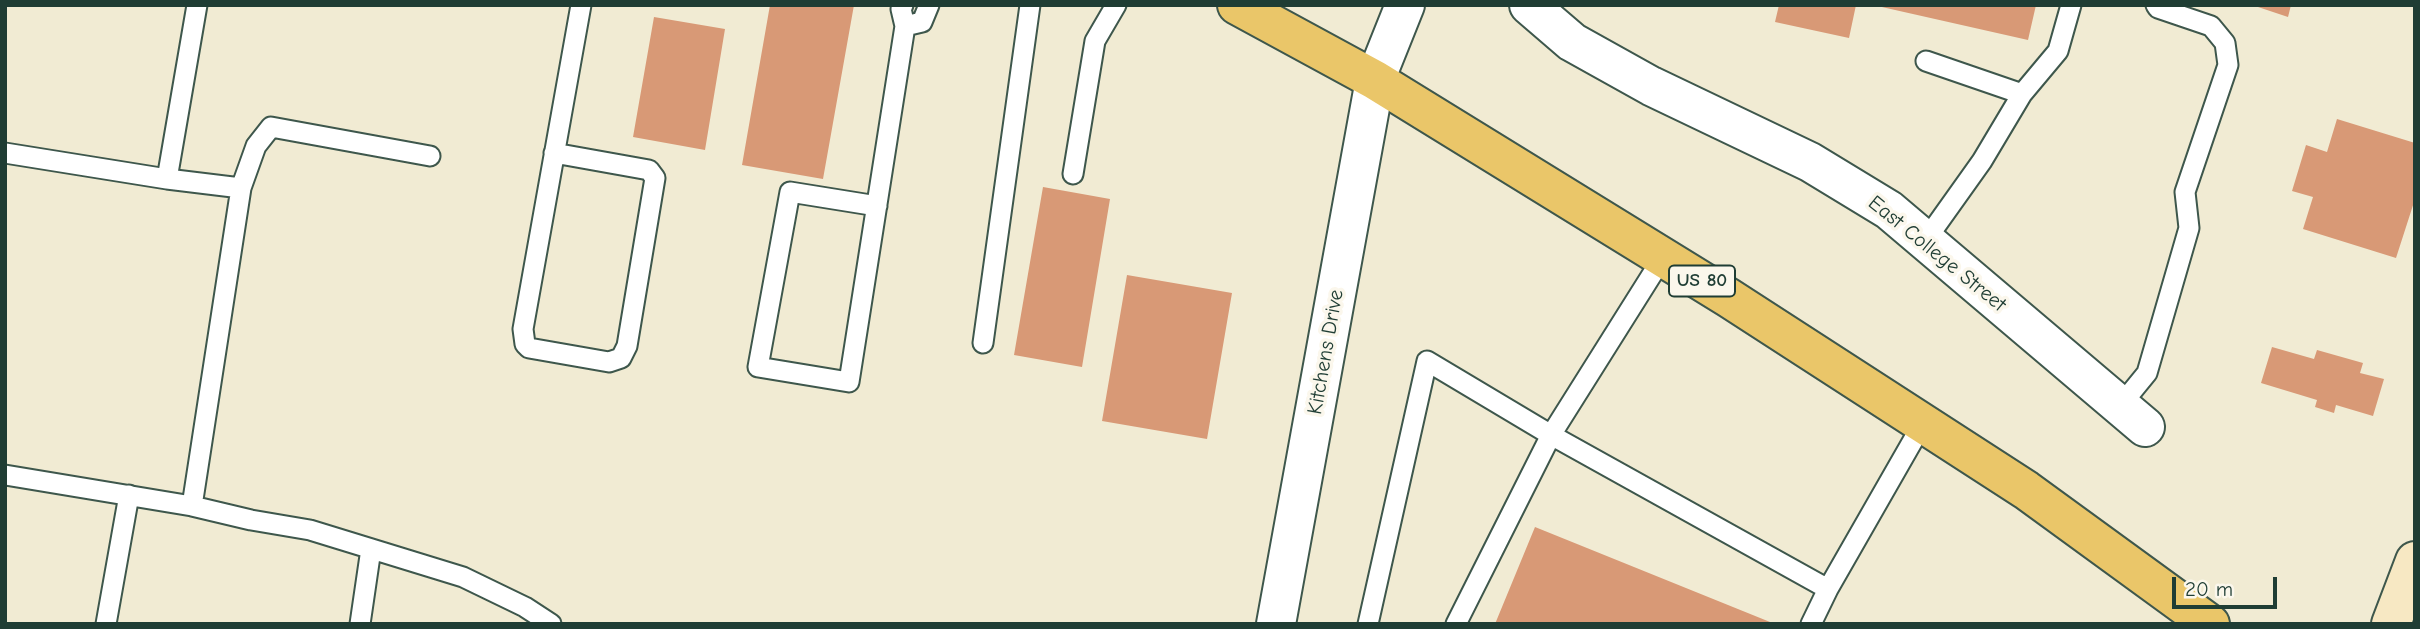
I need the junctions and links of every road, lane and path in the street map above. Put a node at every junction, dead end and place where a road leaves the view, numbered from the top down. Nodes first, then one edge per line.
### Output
1 (197, 5) edge
2 (581, 5) edge
3 (903, 5) edge
4 (929, 5) edge
5 (1030, 5) edge
6 (1116, 5) edge
7 (1237, 5) edge
8 (1405, 5) edge
9 (1529, 5) edge
10 (2071, 5) edge
11 (2156, 5) edge
12 (905, 26) junction
13 (1926, 61) dead end
14 (1375, 79) junction
15 (2022, 94) junction
16 (5, 153) edge
17 (554, 153) junction
18 (429, 156) dead end
19 (1073, 174) dead end
20 (167, 179) junction
21 (241, 188) junction
22 (877, 206) junction
23 (1925, 241) junction
24 (1662, 257) junction
25 (983, 343) dead end
26 (2132, 417) joint
27 (1923, 423) junction
28 (1551, 435) junction
29 (5, 475) edge
30 (128, 495) junction
31 (192, 506) junction
32 (371, 549) junction
33 (2415, 561) edge
34 (1828, 589) junction
35 (106, 624) edge
36 (360, 624) edge
37 (551, 624) edge
38 (1276, 624) edge
39 (1368, 624) edge
40 (1456, 624) edge
41 (1811, 624) edge
42 (2210, 624) edge
43 (2391, 624) edge

1 - 20 lane
2 - 17 lane
3 - 12 lane
4 - 12 lane
5 - 25 lane
6 - 19 lane
7 - 14 main road, US 80
8 - 14 street, Kitchens Drive
9 - 23 street, East College Street
10 - 15 lane
11 - 26 lane
12 - 22 lane
13 - 15 lane
14 - 24 main road, US 80
14 - 38 street, Kitchens Drive
15 - 23 lane
16 - 20 lane
17 - 17 lane
18 - 21 lane
20 - 21 lane
21 - 31 lane
22 - 22 lane
23 - 26 street, East College Street
24 - 27 main road, US 80
24 - 28 lane
27 - 34 lane
27 - 42 main road, US 80
28 - 34 lane
28 - 39 lane
28 - 40 lane
29 - 30 lane
30 - 31 lane
30 - 35 lane
31 - 32 lane
32 - 36 lane
32 - 37 lane
33 - 43 street
34 - 41 lane

